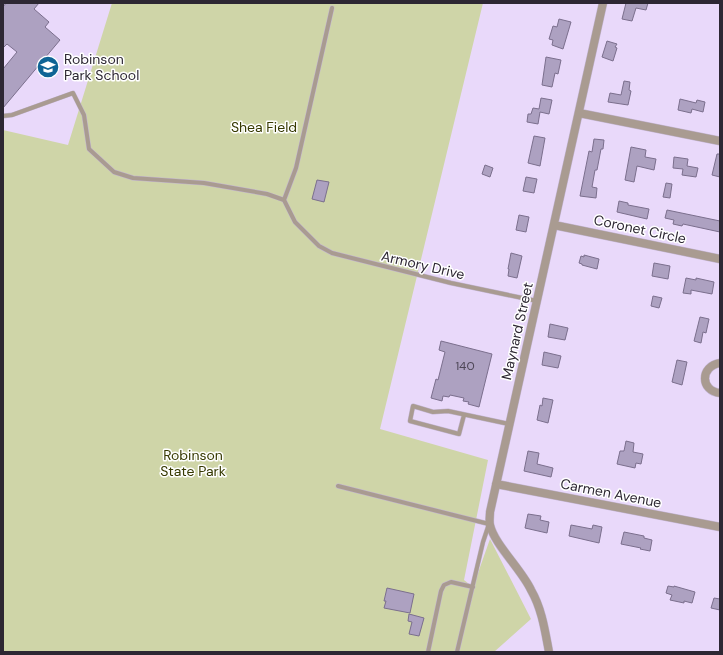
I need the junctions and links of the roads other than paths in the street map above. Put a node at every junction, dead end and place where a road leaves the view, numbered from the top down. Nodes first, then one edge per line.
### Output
1 (603, 3) edge
2 (332, 8) dead end
3 (579, 113) junction
4 (3, 116) edge
5 (720, 141) edge
6 (284, 200) junction
7 (554, 225) junction
8 (720, 259) edge
9 (537, 302) junction
10 (720, 363) edge
11 (720, 393) edge
12 (464, 415) junction
13 (510, 424) junction
14 (496, 484) junction
15 (338, 486) dead end
16 (489, 524) junction
17 (720, 527) edge
18 (473, 587) junction
19 (428, 652) edge
20 (457, 652) edge
21 (549, 652) edge

1 - 3 street, Maynard Street
2 - 6 lane
3 - 5 street
3 - 7 street, Maynard Street
4 - 6 lane
6 - 9 lane, Armory Drive
7 - 8 street, Coronet Circle
7 - 9 street, Maynard Street
9 - 13 street, Maynard Street
10 - 11 street
12 - 12 lane
12 - 13 lane
13 - 14 street, Maynard Street
14 - 16 street, Maynard Street
14 - 17 street, Carmen Avenue
15 - 16 lane
16 - 18 lane
16 - 21 street
18 - 19 lane
18 - 20 lane

